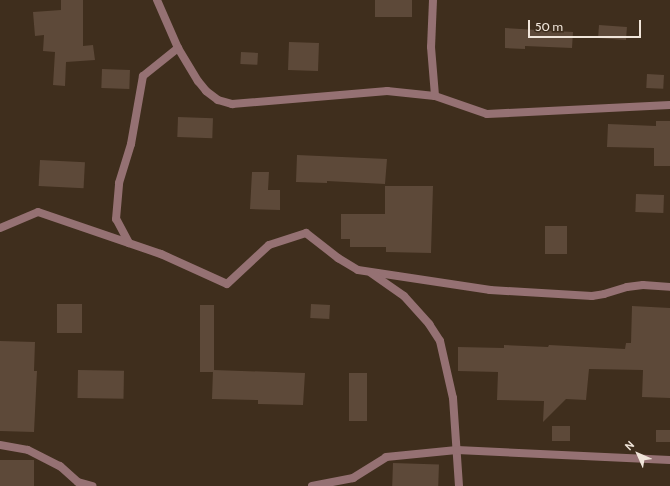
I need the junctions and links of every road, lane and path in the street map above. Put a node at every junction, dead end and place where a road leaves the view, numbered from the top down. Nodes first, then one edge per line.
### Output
1 (157, 0) edge
2 (433, 0) edge
3 (178, 48) junction
4 (436, 96) junction
5 (670, 105) edge
6 (0, 228) edge
7 (129, 243) junction
8 (369, 271) junction
9 (670, 286) edge
10 (0, 445) edge
11 (457, 450) junction
12 (670, 460) edge
13 (92, 486) edge
14 (312, 486) edge
15 (459, 486) edge

1 - 3 street
2 - 4 street
3 - 4 street
3 - 7 street
4 - 5 street
6 - 7 street
7 - 8 street
8 - 9 street
8 - 11 street
10 - 13 street
11 - 12 street
11 - 14 street
11 - 15 street

